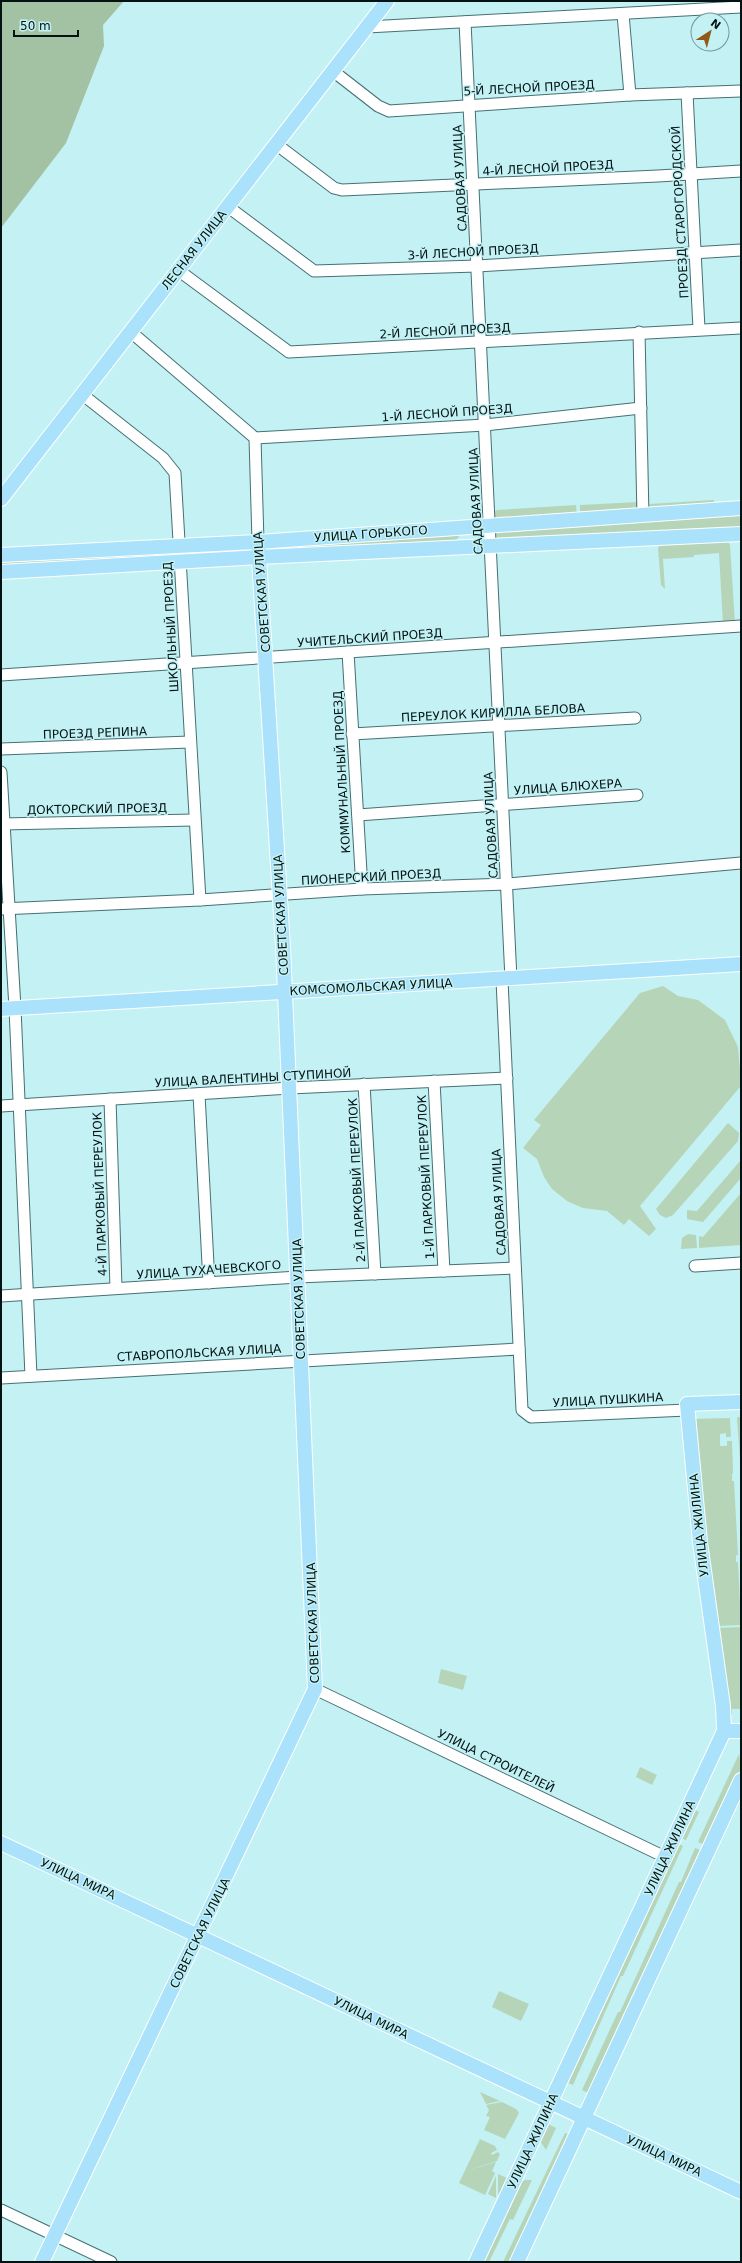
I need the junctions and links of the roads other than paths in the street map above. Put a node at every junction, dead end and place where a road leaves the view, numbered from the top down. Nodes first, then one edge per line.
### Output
1 (387, 1) edge
2 (656, 6) edge
3 (741, 7) edge
4 (623, 14) junction
5 (464, 22) junction
6 (367, 27) junction
7 (333, 71) junction
8 (741, 91) edge
9 (687, 93) junction
10 (630, 95) junction
11 (470, 105) junction
12 (276, 144) junction
13 (741, 171) edge
14 (690, 174) junction
15 (474, 185) junction
16 (228, 206) junction
17 (741, 250) edge
18 (695, 252) junction
19 (477, 266) junction
20 (178, 270) junction
21 (741, 328) edge
22 (699, 329) junction
23 (131, 332) junction
24 (639, 332) junction
25 (481, 343) junction
26 (83, 395) junction
27 (641, 408) junction
28 (485, 425) junction
29 (255, 438) junction
30 (1, 499) edge
31 (741, 508) edge
32 (643, 516) junction
33 (490, 527) junction
34 (741, 534) edge
35 (258, 542) junction
36 (180, 546) junction
37 (491, 546) junction
38 (1, 555) edge
39 (259, 557) junction
40 (180, 562) junction
41 (1, 572) edge
42 (741, 626) edge
43 (495, 643) junction
44 (348, 652) junction
45 (266, 658) junction
46 (187, 663) junction
47 (1, 675) edge
48 (635, 718) dead end
49 (499, 725) junction
50 (352, 734) junction
51 (190, 742) junction
52 (1, 749) edge
53 (1, 772) edge
54 (638, 795) dead end
55 (503, 804) junction
56 (358, 815) junction
57 (194, 820) junction
58 (2, 824) edge
59 (741, 863) edge
60 (507, 884) junction
61 (362, 889) junction
62 (280, 895) junction
63 (200, 900) junction
64 (5, 909) edge
65 (741, 964) edge
66 (507, 979) junction
67 (286, 993) junction
68 (8, 1008) edge
69 (507, 1078) junction
70 (434, 1081) junction
71 (364, 1084) junction
72 (290, 1088) junction
73 (199, 1094) junction
74 (110, 1099) junction
75 (18, 1105) junction
76 (1, 1106) edge
77 (741, 1263) edge
78 (695, 1266) dead end
79 (515, 1268) junction
80 (444, 1271) junction
81 (375, 1274) junction
82 (298, 1277) junction
83 (209, 1283) junction
84 (116, 1288) junction
85 (27, 1294) junction
86 (1, 1296) edge
87 (519, 1349) junction
88 (301, 1360) junction
89 (31, 1376) junction
90 (1, 1378) edge
91 (741, 1402) edge
92 (687, 1407) junction
93 (531, 1417) joint
94 (315, 1689) junction
95 (724, 1731) junction
96 (741, 1731) edge
97 (741, 1780) edge
98 (1, 1843) edge
99 (665, 1857) junction
100 (199, 1936) junction
101 (550, 2104) junction
102 (583, 2119) junction
103 (741, 2192) edge
104 (1, 2210) edge
105 (54, 2235) junction
106 (42, 2262) edge
107 (111, 2262) edge
108 (476, 2262) edge
109 (517, 2262) edge

1 - 6 main road, ЛЕСНАЯ УЛИЦА
2 - 3 street
2 - 4 street
4 - 5 street
4 - 10 street
5 - 6 street
5 - 11 street, САДОВАЯ УЛИЦА
6 - 7 main road, ЛЕСНАЯ УЛИЦА
7 - 11 street, 5-Й ЛЕСНОЙ ПРОЕЗД
7 - 12 main road, ЛЕСНАЯ УЛИЦА
8 - 9 street, 5-Й ЛЕСНОЙ ПРОЕЗД
9 - 10 street, 5-Й ЛЕСНОЙ ПРОЕЗД
9 - 14 street, ПРОЕЗД СТАРОГОРОДСКОЙ
10 - 11 street, 5-Й ЛЕСНОЙ ПРОЕЗД
11 - 15 street, САДОВАЯ УЛИЦА
12 - 15 street, 4-Й ЛЕСНОЙ ПРОЕЗД
12 - 16 main road, ЛЕСНАЯ УЛИЦА
13 - 14 street, 4-Й ЛЕСНОЙ ПРОЕЗД
14 - 15 street, 4-Й ЛЕСНОЙ ПРОЕЗД
14 - 18 street, ПРОЕЗД СТАРОГОРОДСКОЙ
15 - 19 street, САДОВАЯ УЛИЦА
16 - 19 street, 3-Й ЛЕСНОЙ ПРОЕЗД
16 - 20 main road, ЛЕСНАЯ УЛИЦА
17 - 18 street, 3-Й ЛЕСНОЙ ПРОЕЗД
18 - 19 street, 3-Й ЛЕСНОЙ ПРОЕЗД
18 - 22 street, ПРОЕЗД СТАРОГОРОДСКОЙ
19 - 25 street, САДОВАЯ УЛИЦА
20 - 23 main road, ЛЕСНАЯ УЛИЦА
20 - 25 street, 2-Й ЛЕСНОЙ ПРОЕЗД
21 - 22 street, 2-Й ЛЕСНОЙ ПРОЕЗД
22 - 24 street, 2-Й ЛЕСНОЙ ПРОЕЗД
23 - 26 main road, ЛЕСНАЯ УЛИЦА
23 - 29 street
24 - 25 street, 2-Й ЛЕСНОЙ ПРОЕЗД
24 - 27 street
25 - 28 street, САДОВАЯ УЛИЦА
26 - 30 main road, ЛЕСНАЯ УЛИЦА
26 - 36 street, ШКОЛЬНЫЙ ПРОЕЗД
27 - 28 street, 1-Й ЛЕСНОЙ ПРОЕЗД
27 - 32 street
28 - 29 street, 1-Й ЛЕСНОЙ ПРОЕЗД
28 - 33 street, САДОВАЯ УЛИЦА
29 - 35 street, СОВЕТСКАЯ УЛИЦА
31 - 32 main road, УЛИЦА ГОРЬКОГО
32 - 33 main road, УЛИЦА ГОРЬКОГО
33 - 35 main road, УЛИЦА ГОРЬКОГО
33 - 37 street, САДОВАЯ УЛИЦА
34 - 37 main road, УЛИЦА ГОРЬКОГО
35 - 36 main road, УЛИЦА ГОРЬКОГО
35 - 39 main road, СОВЕТСКАЯ УЛИЦА
36 - 38 main road, УЛИЦА ГОРЬКОГО
36 - 40 street, ШКОЛЬНЫЙ ПРОЕЗД
37 - 39 main road, УЛИЦА ГОРЬКОГО
37 - 43 street, САДОВАЯ УЛИЦА
39 - 40 main road, УЛИЦА ГОРЬКОГО
39 - 45 main road, СОВЕТСКАЯ УЛИЦА
40 - 41 main road, УЛИЦА ГОРЬКОГО
40 - 46 street, ШКОЛЬНЫЙ ПРОЕЗД
42 - 43 street, УЧИТЕЛЬСКИЙ ПРОЕЗД
43 - 44 street, УЧИТЕЛЬСКИЙ ПРОЕЗД
43 - 49 street, САДОВАЯ УЛИЦА
44 - 45 street, УЧИТЕЛЬСКИЙ ПРОЕЗД
44 - 50 street, КОММУНАЛЬНЫЙ ПРОЕЗД
45 - 46 street, УЧИТЕЛЬСКИЙ ПРОЕЗД
45 - 62 main road, СОВЕТСКАЯ УЛИЦА
46 - 47 street, УЧИТЕЛЬСКИЙ ПРОЕЗД
46 - 51 street, ШКОЛЬНЫЙ ПРОЕЗД
48 - 49 street, ПЕРЕУЛОК КИРИЛЛА БЕЛОВА
49 - 50 street, ПЕРЕУЛОК КИРИЛЛА БЕЛОВА
49 - 55 street, САДОВАЯ УЛИЦА
50 - 56 street, КОММУНАЛЬНЫЙ ПРОЕЗД
51 - 52 street, ПРОЕЗД РЕПИНА
51 - 57 street, ШКОЛЬНЫЙ ПРОЕЗД
53 - 58 street
54 - 55 street, УЛИЦА БЛЮХЕРА
55 - 56 street, УЛИЦА БЛЮХЕРА
55 - 60 street, САДОВАЯ УЛИЦА
56 - 61 street, КОММУНАЛЬНЫЙ ПРОЕЗД
57 - 58 street, ДОКТОРСКИЙ ПРОЕЗД
57 - 63 street, ШКОЛЬНЫЙ ПРОЕЗД
58 - 64 street
59 - 60 street, ПИОНЕРСКИЙ ПРОЕЗД
60 - 61 street, ПИОНЕРСКИЙ ПРОЕЗД
60 - 66 street, САДОВАЯ УЛИЦА
61 - 62 street, ПИОНЕРСКИЙ ПРОЕЗД
62 - 63 street, ПИОНЕРСКИЙ ПРОЕЗД
62 - 67 main road, СОВЕТСКАЯ УЛИЦА
63 - 64 street, ПИОНЕРСКИЙ ПРОЕЗД
64 - 68 street
65 - 66 main road, КОМСОМОЛЬСКАЯ УЛИЦА
66 - 67 main road, КОМСОМОЛЬСКАЯ УЛИЦА
66 - 69 street, САДОВАЯ УЛИЦА
67 - 68 main road, КОМСОМОЛЬСКАЯ УЛИЦА
67 - 72 main road, СОВЕТСКАЯ УЛИЦА
68 - 75 street
69 - 70 street, УЛИЦА ВАЛЕНТИНЫ СТУПИНОЙ
69 - 79 street, САДОВАЯ УЛИЦА
70 - 71 street, УЛИЦА ВАЛЕНТИНЫ СТУПИНОЙ
70 - 80 street, 1-Й ПАРКОВЫЙ ПЕРЕУЛОК
71 - 72 street, УЛИЦА ВАЛЕНТИНЫ СТУПИНОЙ
71 - 81 street, 2-Й ПАРКОВЫЙ ПЕРЕУЛОК
72 - 73 street, УЛИЦА ВАЛЕНТИНЫ СТУПИНОЙ
72 - 82 main road, СОВЕТСКАЯ УЛИЦА
73 - 74 street, УЛИЦА ВАЛЕНТИНЫ СТУПИНОЙ
73 - 83 street
74 - 75 street, УЛИЦА ВАЛЕНТИНЫ СТУПИНОЙ
74 - 84 street, 4-Й ПАРКОВЫЙ ПЕРЕУЛОК
75 - 76 street, УЛИЦА ВАЛЕНТИНЫ СТУПИНОЙ
75 - 85 street
77 - 78 street
79 - 80 street, УЛИЦА ТУХАЧЕВСКОГО
79 - 87 street, САДОВАЯ УЛИЦА
80 - 81 street, УЛИЦА ТУХАЧЕВСКОГО
81 - 82 street, УЛИЦА ТУХАЧЕВСКОГО
82 - 83 street, УЛИЦА ТУХАЧЕВСКОГО
82 - 88 main road, СОВЕТСКАЯ УЛИЦА
83 - 84 street, УЛИЦА ТУХАЧЕВСКОГО
84 - 85 street, УЛИЦА ТУХАЧЕВСКОГО
85 - 86 street, УЛИЦА ТУХАЧЕВСКОГО
85 - 89 street
87 - 88 street, СТАВРОПОЛЬСКАЯ УЛИЦА
87 - 93 street, САДОВАЯ УЛИЦА
88 - 89 street, СТАВРОПОЛЬСКАЯ УЛИЦА
88 - 94 main road, СОВЕТСКАЯ УЛИЦА
89 - 90 street, СТАВРОПОЛЬСКАЯ УЛИЦА
91 - 92 main road
92 - 93 street, УЛИЦА ПУШКИНА
92 - 95 main road, УЛИЦА ЖИЛИНА
94 - 99 street, УЛИЦА СТРОИТЕЛЕЙ
94 - 100 main road, СОВЕТСКАЯ УЛИЦА
95 - 96 main road
95 - 99 main road, УЛИЦА ЖИЛИНА
97 - 102 main road
98 - 100 main road, УЛИЦА МИРА
99 - 101 main road, УЛИЦА ЖИЛИНА
100 - 101 main road, УЛИЦА МИРА
100 - 105 main road, СОВЕТСКАЯ УЛИЦА
101 - 102 main road, УЛИЦА МИРА
101 - 108 main road, УЛИЦА ЖИЛИНА
102 - 103 main road, УЛИЦА МИРА
102 - 109 main road
104 - 105 street
105 - 106 main road, СОВЕТСКАЯ УЛИЦА
105 - 107 street

